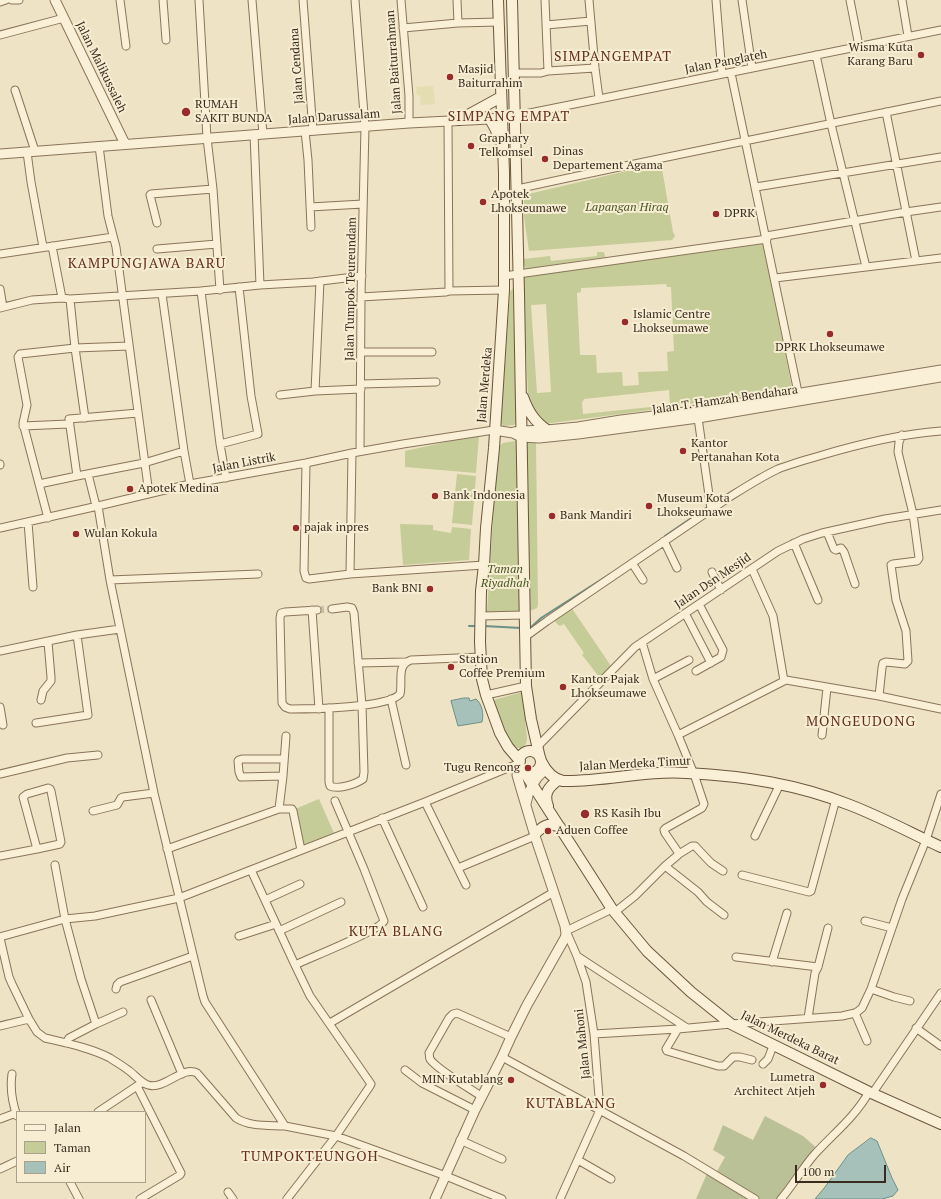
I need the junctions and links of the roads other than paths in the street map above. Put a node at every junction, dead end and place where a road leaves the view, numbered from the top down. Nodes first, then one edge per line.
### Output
1 (6, 0) edge
2 (12, 0) edge
3 (19, 0) edge
4 (55, 0) edge
5 (120, 0) edge
6 (164, 0) edge
7 (199, 0) edge
8 (252, 0) edge
9 (303, 0) edge
10 (355, 0) edge
11 (401, 0) edge
12 (457, 0) edge
13 (498, 0) edge
14 (512, 0) edge
15 (545, 0) edge
16 (589, 0) edge
17 (716, 0) edge
18 (742, 0) edge
19 (850, 0) edge
20 (902, 0) edge
21 (0, 2) edge
22 (64, 18) junction
23 (591, 21) junction
24 (499, 22) junction
25 (458, 23) junction
26 (546, 25) junction
27 (403, 28) junction
28 (941, 30) edge
29 (0, 35) edge
30 (908, 36) junction
31 (166, 40) dead end
32 (126, 46) dead end
33 (859, 46) junction
34 (816, 55) junction
35 (595, 68) junction
36 (752, 68) junction
37 (548, 71) junction
38 (731, 72) junction
39 (514, 73) junction
40 (722, 74) junction
41 (15, 90) dead end
42 (501, 97) junction
43 (599, 98) junction
44 (941, 101) edge
45 (886, 112) junction
46 (515, 116) junction
47 (501, 118) junction
48 (490, 119) junction
49 (459, 120) junction
50 (448, 121) junction
51 (409, 123) junction
52 (831, 124) junction
53 (365, 127) junction
54 (309, 131) junction
55 (258, 134) junction
56 (207, 138) junction
57 (746, 142) junction
58 (125, 144) junction
59 (99, 146) junction
60 (31, 151) junction
61 (0, 154) edge
62 (941, 157) edge
63 (896, 164) junction
64 (504, 173) junction
65 (843, 173) junction
66 (756, 187) junction
67 (213, 189) junction
68 (517, 189) junction
69 (363, 204) junction
70 (310, 207) junction
71 (941, 207) edge
72 (906, 212) junction
73 (855, 220) junction
74 (157, 223) dead end
75 (311, 227) dead end
76 (113, 236) junction
77 (767, 238) junction
78 (217, 244) junction
79 (52, 246) junction
80 (43, 247) junction
81 (157, 249) dead end
82 (0, 254) edge
83 (941, 258) edge
84 (916, 261) junction
85 (866, 267) junction
86 (518, 274) junction
87 (362, 276) junction
88 (504, 276) junction
89 (775, 278) junction
90 (320, 281) junction
91 (260, 285) junction
92 (239, 287) junction
93 (0, 289) edge
94 (220, 290) junction
95 (504, 290) junction
96 (449, 291) junction
97 (201, 292) junction
98 (162, 294) junction
99 (122, 296) junction
100 (361, 297) junction
101 (66, 298) junction
102 (2, 308) edge
103 (129, 346) junction
104 (75, 348) junction
105 (361, 352) junction
106 (432, 352) dead end
107 (941, 370) edge
108 (941, 377) edge
109 (436, 382) dead end
110 (878, 384) junction
111 (361, 387) junction
112 (315, 391) junction
113 (521, 391) junction
114 (280, 395) dead end
115 (800, 398) junction
116 (138, 413) junction
117 (85, 418) junction
118 (698, 418) junction
119 (68, 424) junction
120 (24, 426) junction
121 (494, 430) junction
122 (547, 430) junction
123 (941, 431) edge
124 (519, 434) junction
125 (902, 435) junction
126 (220, 444) junction
127 (184, 452) junction
128 (356, 452) junction
129 (144, 463) junction
130 (306, 464) junction
131 (88, 474) junction
132 (77, 476) junction
133 (226, 478) junction
134 (39, 484) junction
135 (190, 484) junction
136 (149, 494) junction
137 (97, 506) junction
138 (710, 506) junction
139 (941, 510) edge
140 (913, 514) junction
141 (48, 518) junction
142 (28, 522) junction
143 (0, 528) edge
144 (827, 532) junction
145 (664, 541) junction
146 (794, 543) junction
147 (632, 563) junction
148 (484, 565) junction
149 (677, 568) dead end
150 (752, 569) junction
151 (712, 572) dead end
152 (258, 574) dead end
153 (350, 574) junction
154 (110, 580) junction
155 (643, 580) dead end
156 (855, 584) dead end
157 (33, 587) dead end
158 (721, 590) junction
159 (818, 600) dead end
160 (699, 604) junction
161 (332, 609) tunnel mouth
162 (685, 613) junction
163 (525, 617) junction
164 (480, 618) junction
165 (120, 629) junction
166 (77, 635) junction
167 (525, 636) junction
168 (48, 642) junction
169 (642, 642) junction
170 (0, 651) edge
171 (481, 657) junction
172 (689, 660) dead end
173 (406, 662) junction
174 (358, 663) junction
175 (711, 663) junction
176 (696, 671) dead end
177 (653, 679) junction
178 (784, 681) junction
179 (526, 686) junction
180 (828, 688) junction
181 (486, 695) junction
182 (879, 696) junction
183 (391, 699) junction
184 (41, 700) dead end
185 (362, 705) junction
186 (0, 707) edge
187 (329, 708) junction
188 (319, 709) junction
189 (941, 709) edge
190 (36, 723) dead end
191 (3, 725) dead end
192 (678, 735) junction
193 (822, 735) dead end
194 (286, 736) dead end
195 (538, 746) junction
196 (98, 755) dead end
197 (284, 759) junction
198 (542, 763) junction
199 (406, 765) dead end
200 (521, 765) junction
201 (0, 774) edge
202 (694, 774) junction
203 (283, 776) junction
204 (558, 780) junction
205 (780, 784) junction
206 (533, 785) junction
207 (154, 793) junction
208 (941, 794) edge
209 (836, 799) junction
210 (336, 801) dead end
211 (425, 802) junction
212 (525, 805) junction
213 (279, 809) junction
214 (93, 811) dead end
215 (550, 811) junction
216 (382, 818) junction
217 (560, 827) junction
218 (348, 832) junction
219 (535, 835) junction
220 (755, 836) dead end
221 (926, 840) junction
222 (941, 847) edge
223 (37, 849) junction
224 (167, 849) junction
225 (301, 850) junction
226 (679, 854) junction
227 (0, 856) edge
228 (56, 865) dead end
229 (665, 866) junction
230 (458, 868) junction
231 (251, 870) junction
232 (723, 871) dead end
233 (742, 875) dead end
234 (300, 884) dead end
235 (466, 885) dead end
236 (554, 892) junction
237 (179, 898) junction
238 (265, 900) junction
239 (341, 902) dead end
240 (423, 907) dead end
241 (614, 910) junction
242 (787, 913) dead end
243 (724, 914) dead end
244 (64, 919) junction
245 (865, 921) dead end
246 (276, 924) junction
247 (828, 928) dead end
248 (892, 928) junction
249 (279, 931) junction
250 (566, 931) junction
251 (239, 936) dead end
252 (0, 940) edge
253 (193, 956) junction
254 (577, 956) junction
255 (736, 957) dead end
256 (772, 962) junction
257 (295, 965) junction
258 (818, 967) junction
259 (116, 989) dead end
260 (871, 989) junction
261 (941, 993) edge
262 (151, 1000) dead end
263 (910, 1001) dead end
264 (123, 1012) dead end
265 (855, 1014) junction
266 (808, 1018) junction
267 (29, 1019) junction
268 (330, 1023) junction
269 (96, 1024) junction
270 (731, 1024) junction
271 (0, 1026) edge
272 (687, 1028) junction
273 (916, 1028) junction
274 (678, 1029) junction
275 (594, 1034) junction
276 (511, 1037) junction
277 (868, 1041) dead end
278 (66, 1043) junction
279 (773, 1046) junction
280 (941, 1046) edge
281 (502, 1057) junction
282 (752, 1060) dead end
283 (763, 1064) dead end
284 (405, 1070) dead end
285 (12, 1074) dead end
286 (182, 1074) junction
287 (140, 1084) junction
288 (871, 1093) junction
289 (481, 1096) junction
290 (475, 1110) junction
291 (600, 1110) junction
292 (100, 1111) edge
293 (16, 1115) edge
294 (0, 1119) edge
295 (941, 1124) edge
296 (285, 1126) junction
297 (336, 1136) junction
298 (460, 1140) junction
299 (502, 1159) dead end
300 (578, 1160) junction
301 (16, 1161) edge
302 (0, 1168) edge
303 (446, 1176) junction
304 (611, 1179) dead end
305 (71, 1183) edge
306 (228, 1192) dead end
307 (79, 1199) edge
308 (140, 1199) edge
309 (233, 1199) edge
310 (287, 1199) edge
311 (435, 1199) edge
312 (502, 1199) edge
313 (560, 1199) edge
314 (756, 1199) edge
315 (781, 1199) edge

1 - 21 street
2 - 3 street
4 - 22 street, Jalan Malikussaleh
5 - 32 street
6 - 31 street
7 - 56 street
8 - 55 street
9 - 54 street, Jalan Cendana
10 - 53 street, Jalan Tumpok Teureundam
11 - 27 street, Jalan Baiturrahman
12 - 25 street
13 - 24 main road, Jalan Merdeka
14 - 39 main road
15 - 26 street
16 - 23 street
17 - 40 street
18 - 36 street
19 - 33 street
20 - 30 street
22 - 29 street
22 - 58 street, Jalan Malikussaleh
23 - 26 street
23 - 35 street
24 - 25 street
24 - 42 main road, Jalan Merdeka
25 - 27 street
26 - 37 street
27 - 51 street, Jalan Baiturrahman
28 - 30 street, Jalan Panglateh
30 - 33 street, Jalan Panglateh
33 - 34 street, Jalan Panglateh
34 - 36 street, Jalan Panglateh
34 - 52 street
35 - 37 street
35 - 43 street
36 - 38 street, Jalan Panglateh
37 - 39 street
38 - 40 street, Jalan Panglateh
38 - 57 street
39 - 46 main road
40 - 43 street, Jalan Panglateh
41 - 60 street
42 - 47 main road, Jalan Merdeka
42 - 49 main road
43 - 46 street, Jalan Panglateh
44 - 45 street
45 - 52 street
45 - 63 street
46 - 47 street, Jalan Darussalam
46 - 68 main road
47 - 48 street, Jalan Darussalam
47 - 64 main road, Jalan Merdeka
48 - 49 street, Jalan Darussalam
48 - 64 main road
49 - 50 street, Jalan Darussalam
50 - 51 street, Jalan Darussalam
50 - 96 street
51 - 53 street, Jalan Darussalam
52 - 57 street
52 - 65 street
53 - 54 street, Jalan Darussalam
53 - 69 street, Jalan Tumpok Teureundam
54 - 55 street, Jalan Darussalam
54 - 70 street, Jalan Cendana
55 - 56 street, Jalan Darussalam
55 - 91 street
56 - 58 street, Jalan Darussalam
56 - 67 street
57 - 66 street
57 - 68 street
58 - 59 street, Jalan Darussalam
59 - 60 street, Jalan Darussalam
59 - 76 street
60 - 61 street, Jalan Darussalam
60 - 80 street
62 - 63 street
63 - 65 street
63 - 72 street
64 - 88 main road, Jalan Merdeka
65 - 66 street
65 - 73 street
66 - 77 street
67 - 74 street
67 - 78 street
68 - 86 main road
69 - 70 street
69 - 87 street, Jalan Tumpok Teureundam
70 - 75 street, Jalan Cendana
71 - 72 street
72 - 73 street
72 - 84 street
73 - 77 street
73 - 85 street
76 - 79 street
76 - 99 street
77 - 86 street
77 - 89 street
78 - 81 street
78 - 94 street
79 - 80 street
79 - 101 street
80 - 82 street
83 - 84 street
84 - 85 street
85 - 89 street
86 - 88 street
86 - 113 main road
87 - 90 street
87 - 100 street, Jalan Tumpok Teureundam
88 - 95 main road, Jalan Merdeka
89 - 115 street
90 - 91 street
90 - 112 street
91 - 92 street
92 - 94 street
92 - 126 street
93 - 102 street
94 - 97 street
95 - 96 street
95 - 121 main road, Jalan Merdeka
96 - 100 street
97 - 98 street
97 - 126 street
98 - 99 street
98 - 127 street
99 - 101 street
99 - 103 street
100 - 105 street, Jalan Tumpok Teureundam
101 - 102 street
101 - 104 street
103 - 104 street
103 - 116 street
104 - 117 street
104 - 120 street
105 - 106 street
105 - 111 street, Jalan Tumpok Teureundam
107 - 110 street, Jalan T. Hamzah Bendahara
108 - 110 street, Jalan T. Hamzah Bendahara
109 - 111 street
110 - 115 street, Jalan T. Hamzah Bendahara
111 - 112 street
111 - 128 street, Jalan Tumpok Teureundam
112 - 114 street
113 - 122 main road
113 - 124 main road
115 - 118 street, Jalan T. Hamzah Bendahara
115 - 122 street, Jalan T. Hamzah Bendahara
116 - 117 street
116 - 129 street
117 - 119 street
118 - 124 street, Jalan T. Hamzah Bendahara
118 - 138 street
119 - 120 street
119 - 132 street
120 - 134 street
121 - 124 street, Jalan T. Hamzah Bendahara
121 - 128 street, Jalan Listrik
121 - 148 main road, Jalan Merdeka
122 - 124 street, Jalan T. Hamzah Bendahara
123 - 125 street
124 - 163 main road
125 - 138 street
125 - 140 street
126 - 133 street
127 - 129 street
127 - 135 street
128 - 130 street, Jalan Listrik
128 - 153 street, Jalan Tumpok Teureundam
129 - 131 street
129 - 136 street
130 - 133 street, Jalan Listrik
130 - 153 street
131 - 132 street
131 - 137 street
132 - 134 street
133 - 135 street, Jalan Listrik
134 - 141 street
135 - 136 street, Jalan Listrik
136 - 137 street, Jalan Listrik
137 - 141 street, Jalan Listrik
137 - 154 street
138 - 145 street
139 - 140 street, Jalan Dsn Mesjid
140 - 144 street, Jalan Dsn Mesjid
140 - 182 street
141 - 142 street, Jalan Listrik
142 - 143 street, Jalan Listrik
142 - 157 street
144 - 146 street, Jalan Dsn Mesjid
144 - 156 street
145 - 147 street
145 - 149 street
146 - 150 street, Jalan Dsn Mesjid
146 - 159 street
147 - 155 street
147 - 167 street
148 - 153 street
148 - 164 main road, Jalan Merdeka
150 - 158 street, Jalan Dsn Mesjid
150 - 178 street
151 - 158 street
152 - 154 street
154 - 165 street
158 - 160 street, Jalan Dsn Mesjid
160 - 162 street, Jalan Dsn Mesjid
160 - 175 street
161 - 174 street
162 - 169 street, Jalan Dsn Mesjid
162 - 175 street
163 - 164 street
163 - 167 main road
164 - 171 main road, Jalan Merdeka
165 - 166 street
165 - 207 street
166 - 168 street
166 - 190 street
167 - 179 main road
168 - 170 street
168 - 184 street
169 - 177 street
169 - 195 street, Jalan Dsn Mesjid
171 - 173 street
171 - 181 main road, Jalan Merdeka
172 - 177 street
173 - 174 street
173 - 183 street
174 - 185 street
175 - 176 street
177 - 192 street
178 - 180 street
178 - 192 street
179 - 181 street
179 - 195 main road
180 - 182 street
180 - 193 street
181 - 200 main road, Jalan Merdeka
182 - 189 street
183 - 185 street
183 - 199 street
185 - 187 street
185 - 187 street
186 - 191 street
187 - 188 street
188 - 188 street
192 - 202 street
194 - 197 street
195 - 198 main road
196 - 201 street
197 - 203 street
197 - 203 street
198 - 200 main road
198 - 200 main road
198 - 204 main road
198 - 206 street
200 - 206 main road, Jalan Merdeka Barat
200 - 211 street
200 - 212 street
202 - 204 main road, Jalan Merdeka Timur
202 - 205 main road, Jalan Merdeka Timur
202 - 226 street
203 - 213 street
204 - 215 main road
205 - 209 main road, Jalan Merdeka Timur
205 - 220 street
206 - 212 street
206 - 215 main road, Jalan Merdeka Barat
207 - 214 street
207 - 224 street
208 - 221 street
209 - 221 main road, Jalan Merdeka Timur
209 - 233 street
210 - 218 street
211 - 216 street
211 - 230 street
212 - 219 street
213 - 224 street
213 - 225 street
215 - 217 main road, Jalan Merdeka Barat
216 - 218 street
216 - 240 street
217 - 219 main road
217 - 241 main road, Jalan Merdeka Barat
218 - 225 street
218 - 257 street
219 - 230 street
219 - 236 street
221 - 222 main road, Jalan Merdeka Timur
221 - 248 street
223 - 223 street
223 - 227 street
224 - 237 street
225 - 231 street
226 - 229 street
226 - 232 street
228 - 244 street
229 - 241 street
229 - 243 street
230 - 235 street
231 - 237 street
231 - 238 street
234 - 238 street
236 - 250 street
236 - 268 street
237 - 244 street
237 - 253 street
238 - 246 street
239 - 249 street
241 - 250 street
241 - 270 main road, Jalan Merdeka Barat
242 - 256 street
244 - 252 street
244 - 269 street
245 - 248 street
246 - 249 street
246 - 251 street
247 - 258 street
248 - 260 street
249 - 257 street
250 - 254 street, Jalan Mahoni
250 - 276 street
252 - 267 street
253 - 259 street
253 - 296 street
254 - 272 street
254 - 275 street, Jalan Mahoni
255 - 256 street
256 - 258 street
257 - 268 street
258 - 266 street
260 - 263 street
260 - 265 street
261 - 273 street
262 - 286 street
264 - 269 street
265 - 266 street
265 - 277 street
266 - 270 street
267 - 271 street
267 - 278 street
268 - 297 street
269 - 278 street
270 - 272 street
270 - 279 main road, Jalan Merdeka Barat
272 - 274 street
273 - 280 street
273 - 288 street
274 - 275 street
274 - 282 street
275 - 291 street, Jalan Mahoni
276 - 281 street
276 - 289 street
278 - 287 street
279 - 283 street
279 - 288 main road, Jalan Merdeka Barat
281 - 289 street
281 - 291 street
284 - 290 street
285 - 293 street
286 - 287 street
286 - 296 street
287 - 292 street
287 - 308 street
288 - 295 main road, Jalan Merdeka Barat
288 - 315 street
289 - 290 street
290 - 298 street
291 - 300 street, Jalan Mahoni
291 - 314 street
293 - 294 street
296 - 297 street
297 - 303 street
297 - 310 street
298 - 299 street
298 - 303 street
300 - 304 street
300 - 313 street, Jalan Mahoni
301 - 302 street
303 - 311 street
303 - 312 street
305 - 307 street
306 - 309 street

